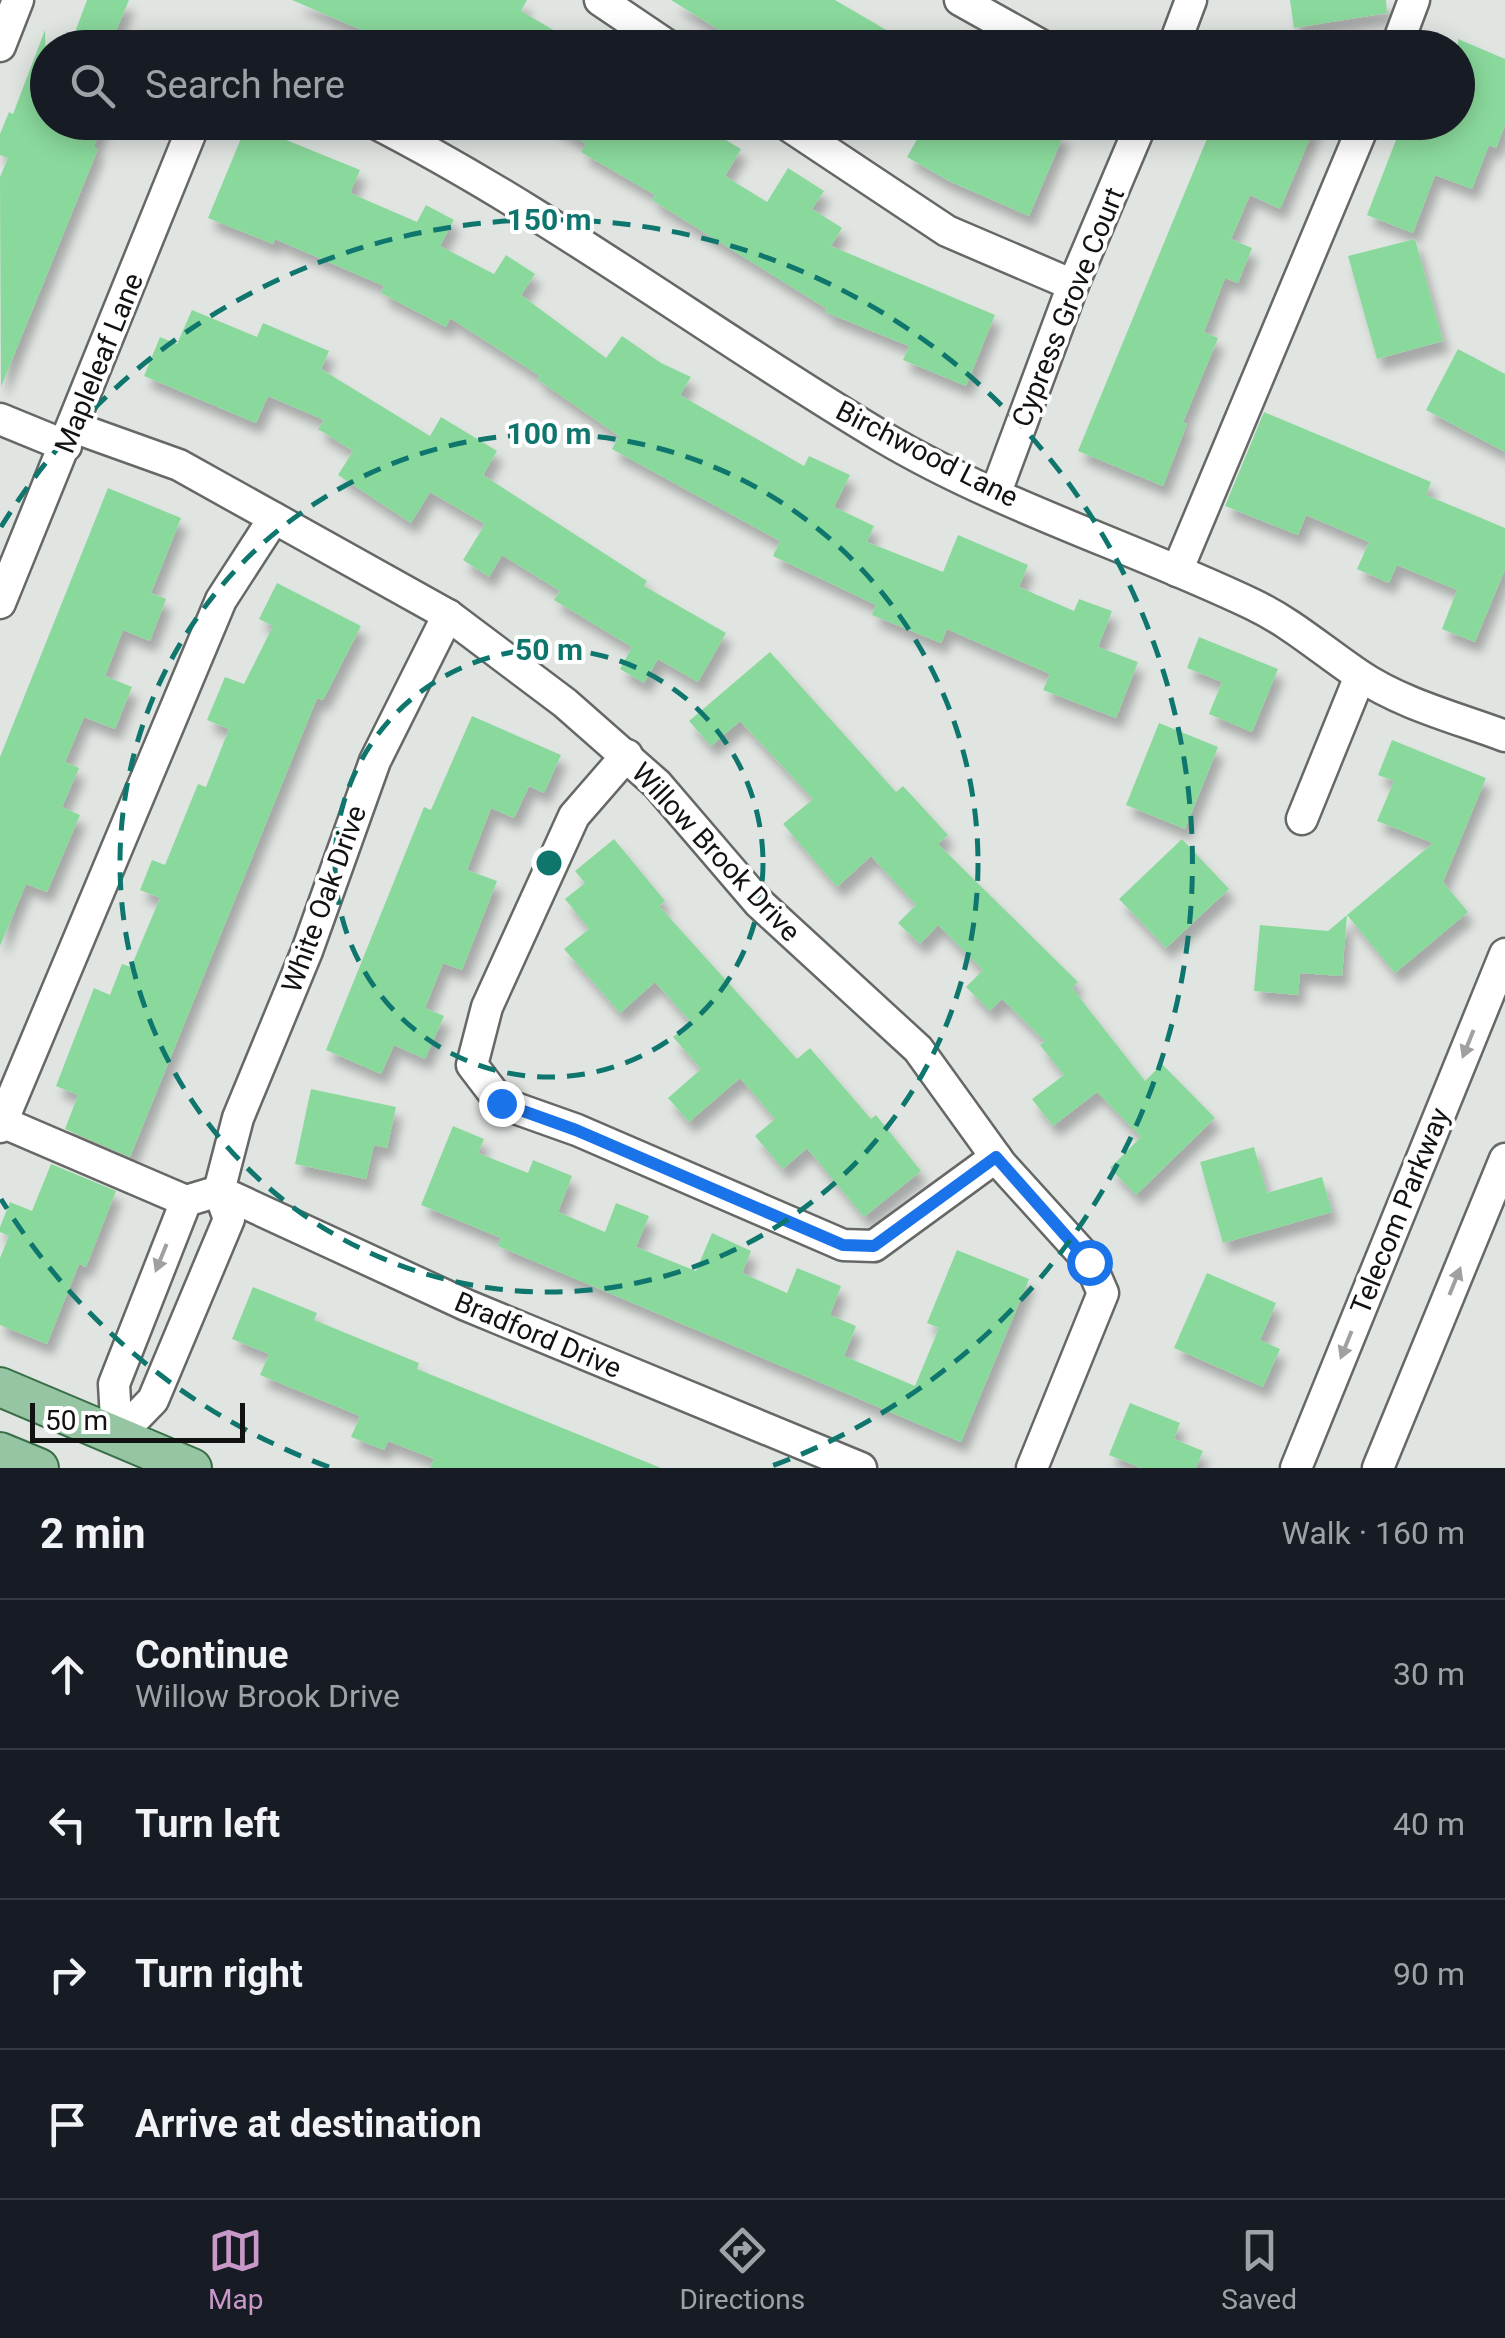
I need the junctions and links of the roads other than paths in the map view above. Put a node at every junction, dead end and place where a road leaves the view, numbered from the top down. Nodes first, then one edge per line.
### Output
1 (18, 0) edge
2 (600, 0) edge
3 (960, 0) edge
4 (1191, 0) edge
5 (1414, 0) edge
6 (644, 30) edge
7 (1014, 30) edge
8 (1180, 30) edge
9 (1403, 30) edge
10 (0, 46) edge
11 (188, 140) edge
12 (405, 140) edge
13 (810, 140) edge
14 (1134, 140) edge
15 (1357, 140) edge
16 (1073, 285) junction
17 (0, 419) edge
18 (70, 436) junction
19 (996, 492) junction
20 (274, 518) junction
21 (1177, 571) junction
22 (0, 603) edge
23 (448, 615) junction
24 (1360, 676) junction
25 (1505, 736) edge
26 (626, 755) junction
27 (1302, 819) dead end
28 (1505, 954) edge
29 (1, 1124) edge
30 (996, 1157) junction
31 (1505, 1159) edge
32 (219, 1191) junction
33 (186, 1201) junction
34 (0, 1387) edge
35 (0, 1452) edge
36 (111, 1452) edge
37 (39, 1468) edge
38 (192, 1468) edge
39 (861, 1468) edge
40 (1032, 1468) edge
41 (1296, 1468) edge
42 (1378, 1468) edge

1 - 10 street
2 - 6 street
3 - 7 street
4 - 8 street
5 - 9 street
11 - 18 street, Mapleleaf Lane
12 - 19 street, Birchwood Lane
13 - 16 street
14 - 16 street, Cypress Grove Court
15 - 21 street
16 - 19 street, Cypress Grove Court
17 - 18 street, Willow Brook Drive
18 - 20 street, Willow Brook Drive
18 - 22 street, Mapleleaf Lane
19 - 21 street, Birchwood Lane
20 - 23 street, Willow Brook Drive
20 - 29 street
21 - 24 street, Birchwood Lane
23 - 26 street, Willow Brook Drive
23 - 32 street, White Oak Drive
24 - 25 street, Birchwood Lane
24 - 27 street
26 - 30 street, Willow Brook Drive
26 - 30 street
28 -> 41 street, Telecom Parkway
29 - 33 street
30 - 40 street, Willow Brook Drive
42 -> 31 street
32 - 33 street
32 - 36 street, White Oak Drive
32 - 39 street, Bradford Drive
33 -> 36 street
34 - 36 main road
35 - 37 main road
36 - 38 main road

